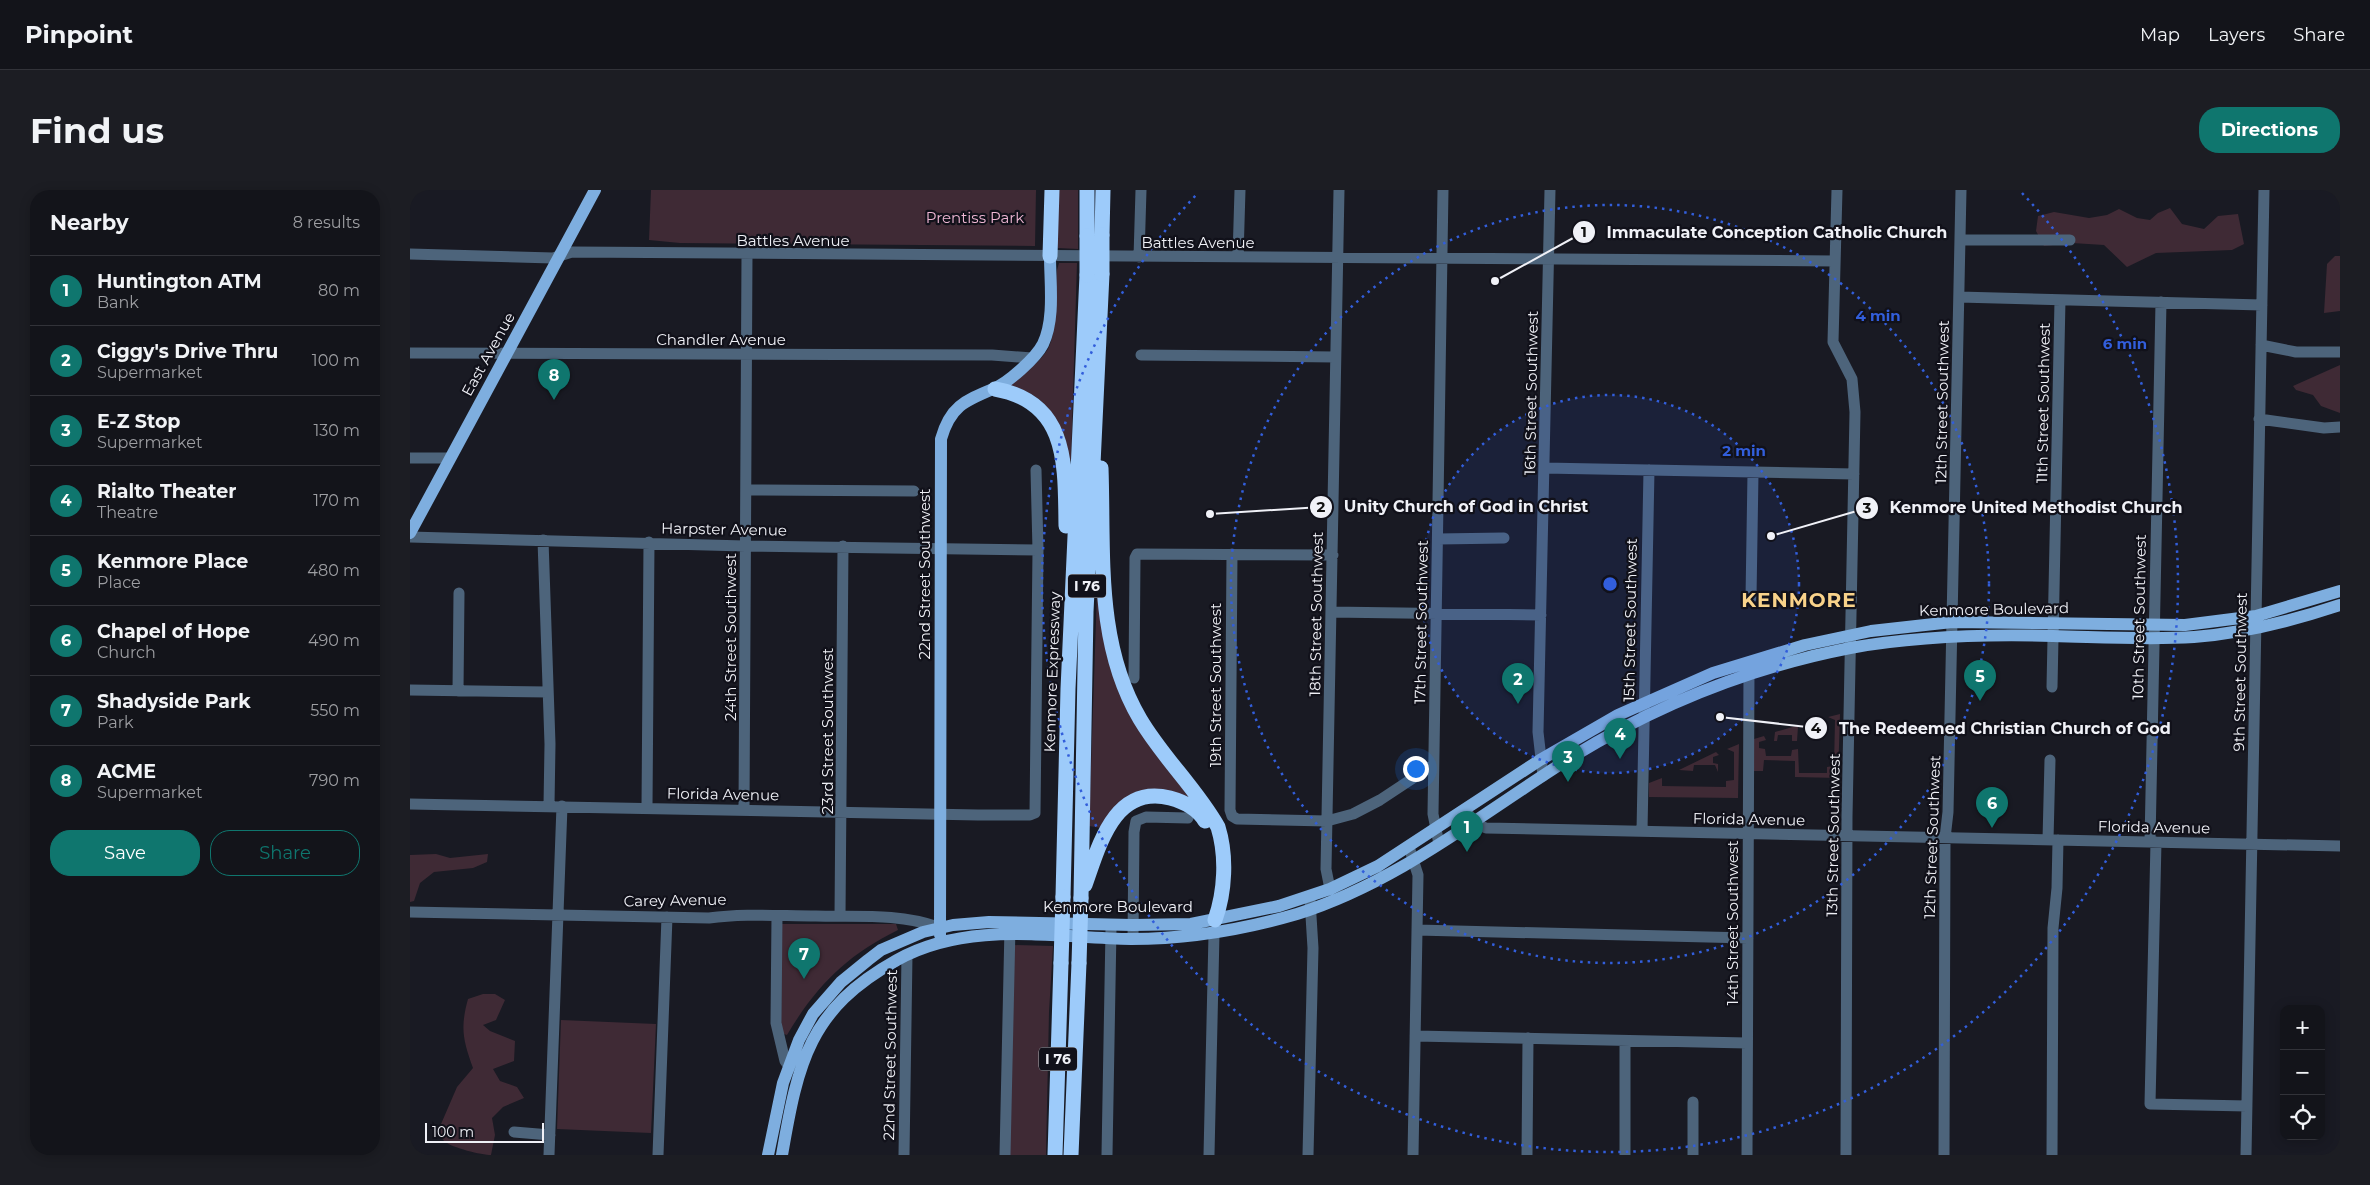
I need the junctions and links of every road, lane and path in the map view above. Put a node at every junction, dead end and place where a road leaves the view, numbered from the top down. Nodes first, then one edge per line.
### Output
1 (595, 190) edge
2 (1052, 190) edge
3 (1087, 190) edge
4 (1103, 190) edge
5 (1141, 190) edge
6 (1240, 190) edge
7 (1339, 190) edge
8 (1443, 190) edge
9 (1550, 190) edge
10 (1837, 190) edge
11 (1961, 190) edge
12 (2264, 190) edge
13 (1095, 236) junction
14 (1960, 240) junction
15 (2070, 240) dead end
16 (410, 254) edge
17 (561, 255) junction
18 (747, 255) junction
19 (1050, 256) junction
20 (1139, 257) junction
21 (1238, 257) junction
22 (1337, 258) junction
23 (1442, 258) junction
24 (1548, 259) junction
25 (1835, 261) junction
26 (1094, 274) junction
27 (1959, 297) junction
28 (2060, 300) junction
29 (2161, 302) junction
30 (2262, 305) junction
31 (2261, 344) junction
32 (2340, 352) edge
33 (410, 353) edge
34 (506, 354) junction
35 (746, 354) junction
36 (1141, 355) dead end
37 (1335, 357) junction
38 (1032, 358) junction
39 (1097, 358) junction
40 (995, 389) junction
41 (2259, 419) junction
42 (2340, 427) edge
43 (410, 458) edge
44 (449, 458) junction
45 (1544, 468) junction
46 (1036, 470) dead end
47 (1649, 470) junction
48 (1753, 472) junction
49 (1854, 474) junction
50 (746, 490) junction
51 (914, 491) dead end
52 (410, 533) edge
53 (410, 537) edge
54 (1504, 538) dead end
55 (1438, 539) junction
56 (543, 540) junction
57 (649, 542) junction
58 (745, 546) junction
59 (843, 546) junction
60 (940, 549) junction
61 (1038, 550) junction
62 (1232, 554) junction
63 (1333, 555) junction
64 (2340, 591) edge
65 (459, 593) dead end
66 (1751, 598) dead end
67 (2340, 605) edge
68 (1332, 612) junction
69 (1436, 614) junction
70 (1541, 615) junction
71 (1952, 622) junction
72 (2256, 622) junction
73 (2053, 630) junction
74 (2154, 632) junction
75 (1850, 635) junction
76 (1952, 636) junction
77 (1850, 648) junction
78 (1749, 661) junction
79 (1749, 675) junction
80 (1134, 678) dead end
81 (2052, 687) dead end
82 (1068, 689) junction
83 (410, 690) edge
84 (458, 691) junction
85 (548, 692) junction
86 (1643, 703) junction
87 (1643, 718) junction
88 (1540, 760) junction
89 (2050, 760) dead end
90 (1433, 765) junction
91 (1542, 776) junction
92 (410, 804) edge
93 (549, 806) junction
94 (562, 806) junction
95 (646, 807) junction
96 (744, 810) junction
97 (1465, 810) junction
98 (841, 812) junction
99 (939, 814) junction
100 (1188, 818) dead end
101 (1327, 821) junction
102 (1474, 821) junction
103 (1435, 830) junction
104 (1642, 831) junction
105 (1747, 834) junction
106 (1847, 836) junction
107 (1945, 838) junction
108 (2053, 840) junction
109 (2153, 842) junction
110 (1439, 844) junction
111 (2253, 845) junction
112 (2340, 846) edge
113 (1409, 847) junction
114 (1414, 860) junction
115 (1330, 889) junction
116 (1310, 896) junction
117 (1081, 898) junction
118 (1311, 909) junction
119 (410, 912) edge
120 (559, 915) junction
121 (778, 916) junction
122 (840, 916) junction
123 (667, 917) junction
124 (1111, 925) junction
125 (1133, 925) junction
126 (938, 927) junction
127 (1214, 927) junction
128 (1010, 929) junction
129 (1417, 930) junction
130 (1111, 938) junction
131 (1748, 938) junction
132 (1133, 939) junction
133 (941, 942) junction
134 (907, 955) junction
135 (1415, 1036) junction
136 (1528, 1038) junction
137 (1625, 1041) junction
138 (1748, 1043) junction
139 (794, 1066) junction
140 (1693, 1102) dead end
141 (2247, 1106) junction
142 (514, 1132) dead end
143 (550, 1134) junction
144 (549, 1155) edge
145 (658, 1155) edge
146 (768, 1155) edge
147 (782, 1155) edge
148 (904, 1155) edge
149 (1005, 1155) edge
150 (1055, 1155) edge
151 (1072, 1155) edge
152 (1108, 1155) edge
153 (1208, 1155) edge
154 (1308, 1155) edge
155 (1413, 1155) edge
156 (1528, 1155) edge
157 (1625, 1155) edge
158 (1693, 1155) edge
159 (1747, 1155) edge
160 (1846, 1155) edge
161 (1944, 1155) edge
162 (2052, 1155) edge
163 (2246, 1155) edge

1 - 17 main road, East Avenue
2 - 19 highway
3 - 13 highway, Kenmore Expressway / I 76
4 - 13 highway, Kenmore Expressway / I 76
5 - 20 street
6 - 21 street
7 - 22 street, 18th Street Southwest
8 - 23 street, 17th Street Southwest
9 - 24 street, 16th Street Southwest
10 - 25 street, 13th Street Southwest
11 - 14 street, 12th Street Southwest
12 - 30 street, 9th Street Southwest
13 - 26 highway, Kenmore Expressway / I 76, bridge
14 - 15 street
14 - 27 street, 12th Street Southwest
16 - 17 street, Battles Avenue
17 - 18 street, Battles Avenue
17 - 34 main road, East Avenue
18 - 19 street, Battles Avenue
18 - 35 street, 24th Street Southwest
19 - 20 street, Battles Avenue
19 - 38 main road, 22nd Street Southwest
20 - 21 street, Battles Avenue
21 - 22 street, Battles Avenue
22 - 23 street, Battles Avenue
22 - 37 street, 18th Street Southwest
23 - 24 street, Battles Avenue
23 - 55 street, 17th Street Southwest
24 - 25 street, Battles Avenue
24 - 45 street, 16th Street Southwest
25 - 49 street, 13th Street Southwest
26 - 39 highway, Kenmore Expressway / I 76
26 - 82 highway, Kenmore Expressway / I 76
27 - 28 street
27 - 71 street, 12th Street Southwest
28 - 29 street
28 - 73 street, 11th Street Southwest
29 - 30 street
29 - 74 street, 10th Street Southwest
30 - 31 street, 9th Street Southwest
31 - 32 street
31 - 41 street, 9th Street Southwest
33 - 34 street, Chandler Avenue
34 - 35 street, Chandler Avenue
34 - 44 main road, East Avenue
35 - 38 street, Chandler Avenue
35 - 50 street, 24th Street Southwest
36 - 37 street
37 - 63 street, 18th Street Southwest
38 - 40 main road, 22nd Street Southwest
39 - 117 highway, Kenmore Expressway / I 76
39 - 127 highway
40 - 60 main road, 22nd Street Southwest
40 - 82 highway
41 - 42 street
41 - 72 street, 9th Street Southwest
43 - 44 street
44 - 52 main road, East Avenue
45 - 47 street
45 - 70 street, 16th Street Southwest
46 - 61 street
47 - 48 street
47 - 86 street, 15th Street Southwest
48 - 49 street
48 - 66 street
49 - 75 street, 13th Street Southwest
50 - 51 street
50 - 58 street, 24th Street Southwest
53 - 56 street, Harpster Avenue
54 - 55 street
55 - 69 street, 17th Street Southwest
56 - 57 street, Harpster Avenue
56 - 85 street
57 - 58 street, Harpster Avenue
57 - 95 street
58 - 59 street, Harpster Avenue
58 - 96 street, 24th Street Southwest
59 - 60 street, Harpster Avenue
59 - 98 street, 23rd Street Southwest
60 - 61 street, Harpster Avenue
60 - 99 main road, 22nd Street Southwest
61 - 99 street, Florida Avenue
62 - 63 street
62 - 80 street
62 - 101 street, 19th Street Southwest
63 - 68 street, 18th Street Southwest
64 - 72 main road, Kenmore Boulevard
65 - 84 street
67 - 72 main road, Kenmore Boulevard
68 - 69 street
68 - 101 street, 18th Street Southwest
69 - 70 street
69 - 90 street, 17th Street Southwest
70 - 88 street, 16th Street Southwest
71 - 73 main road, Kenmore Boulevard
71 - 75 main road, Kenmore Boulevard
71 - 76 street, 12th Street Southwest
72 - 74 main road, Kenmore Boulevard
72 - 111 street, 9th Street Southwest
73 - 74 main road, Kenmore Boulevard
73 - 76 main road, Kenmore Boulevard
73 - 81 street, 11th Street Southwest
74 - 109 street, 10th Street Southwest
75 - 77 street, 13th Street Southwest
75 - 78 main road, Kenmore Boulevard
76 - 77 main road, Kenmore Boulevard
76 - 107 street, 12th Street Southwest
77 - 79 main road, Kenmore Boulevard
77 - 106 street, 13th Street Southwest
78 - 79 street, 14th Street Southwest
78 - 86 main road, Kenmore Boulevard
79 - 87 main road, Kenmore Boulevard
79 - 105 street, 14th Street Southwest
82 - 150 highway, Kenmore Expressway / I 76, bridge
83 - 84 street
84 - 85 street
85 - 93 street
86 - 87 street, 15th Street Southwest
86 - 88 main road, Kenmore Boulevard
87 - 91 main road, Kenmore Boulevard
87 - 104 street, 15th Street Southwest
88 - 91 street, 16th Street Southwest
88 - 97 main road, Kenmore Boulevard
89 - 108 street
90 - 101 street
90 - 103 street, 17th Street Southwest
91 - 102 main road, Kenmore Boulevard
92 - 93 street, Florida Avenue
93 - 94 street, Florida Avenue
94 - 95 street, Florida Avenue
94 - 120 street
95 - 96 street, Florida Avenue
96 - 98 street, Florida Avenue
97 - 102 street
97 - 103 main road, Kenmore Boulevard
98 - 99 street, Florida Avenue
98 - 122 street, 23rd Street Southwest
99 - 126 main road, 22nd Street Southwest
100 - 125 street
101 - 115 street, 18th Street Southwest
102 - 104 street, Florida Avenue
102 - 110 main road, Kenmore Boulevard
103 - 110 street, 17th Street Southwest
103 - 113 main road, Kenmore Boulevard
104 - 105 street, Florida Avenue
105 - 106 street, Florida Avenue
105 - 131 street, 14th Street Southwest
106 - 107 street, Florida Avenue
106 - 160 street, 13th Street Southwest
107 - 108 street, Florida Avenue
107 - 161 street, 12th Street Southwest
108 - 109 street, Florida Avenue
108 - 162 street
109 - 111 street, Florida Avenue
109 - 141 street, 10th Street Southwest
110 - 114 main road, Kenmore Boulevard
111 - 112 street, Florida Avenue
111 - 141 street, 9th Street Southwest
113 - 114 street
113 - 115 main road, Kenmore Boulevard
114 - 118 main road, Kenmore Boulevard
114 - 129 street
115 - 116 main road, Kenmore Boulevard
116 - 118 street
116 - 127 main road, Kenmore Boulevard
117 - 127 highway
117 - 151 highway, Kenmore Expressway / I 76, bridge
118 - 127 main road, Kenmore Boulevard
118 - 154 street
119 - 120 street, Carey Avenue
120 - 123 street, Carey Avenue
120 - 143 street
121 - 122 street, Carey Avenue
121 - 123 street, Carey Avenue
121 - 139 street
122 - 126 street, Carey Avenue
123 - 145 street
124 - 125 main road, Kenmore Boulevard
124 - 128 main road, Kenmore Boulevard
124 - 130 street
125 - 127 main road, Kenmore Boulevard
125 - 132 street
126 - 128 main road, Kenmore Boulevard
126 - 133 main road, 22nd Street Southwest
126 - 139 main road, Kenmore Boulevard
127 - 132 main road, Kenmore Boulevard
127 - 153 street
128 - 130 main road, Kenmore Boulevard
128 - 133 main road, Kenmore Boulevard
128 - 149 street
129 - 131 street
129 - 135 street
130 - 132 main road, Kenmore Boulevard
130 - 152 street
131 - 138 street, 14th Street Southwest
133 - 134 main road, Kenmore Boulevard
134 - 139 main road, Kenmore Boulevard
134 - 148 street, 22nd Street Southwest
135 - 136 street
135 - 155 street
136 - 137 street
136 - 156 street
137 - 138 street
137 - 157 street
138 - 159 street, 14th Street Southwest
139 - 146 main road, Kenmore Boulevard
139 - 147 main road, Kenmore Boulevard
140 - 158 street
141 - 163 street, 9th Street Southwest
142 - 143 street
143 - 144 street

